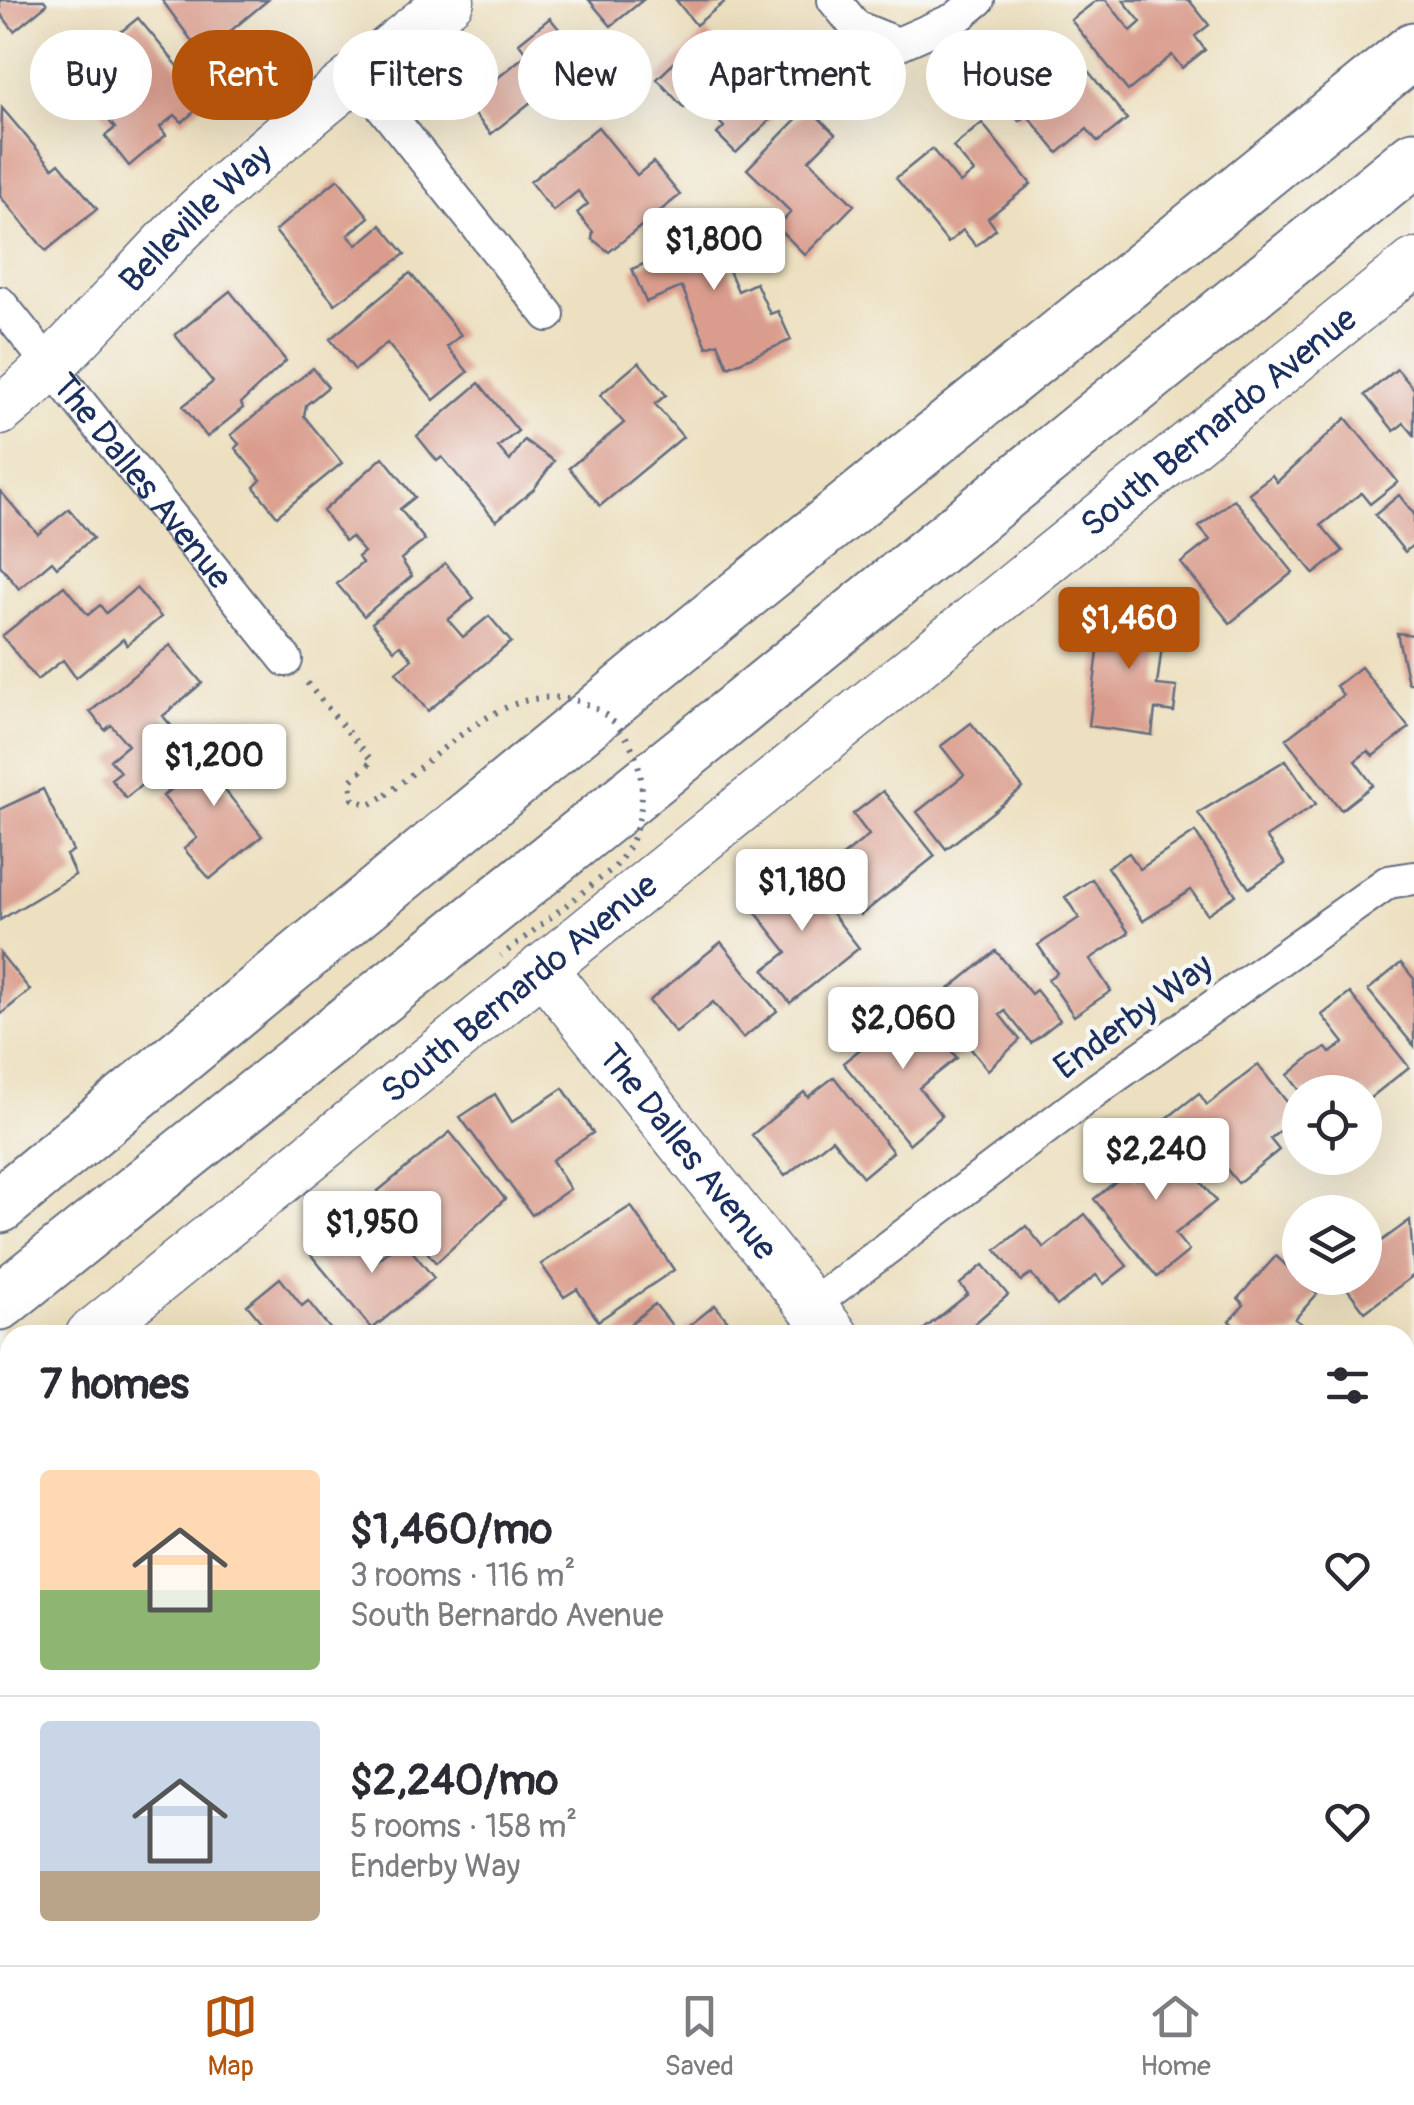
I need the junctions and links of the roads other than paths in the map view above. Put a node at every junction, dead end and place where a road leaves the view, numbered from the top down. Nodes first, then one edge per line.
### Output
1 (450, 0) edge
2 (834, 0) edge
3 (978, 0) edge
4 (414, 30) edge
5 (1414, 50) edge
6 (333, 98) edge
7 (393, 120) edge
8 (1414, 158) edge
9 (1414, 263) edge
10 (0, 303) edge
11 (548, 315) dead end
12 (52, 366) junction
13 (0, 411) edge
14 (286, 660) road end
15 (1414, 878) edge
16 (522, 962) junction
17 (0, 1205) edge
18 (0, 1302) edge
19 (823, 1321) edge
20 (102, 1325) edge

1 - 4 street, Belleville Way
2 - 3 street
5 - 17 highway
6 - 12 street, Belleville Way
7 - 11 street
8 - 18 highway
9 - 16 street, South Bernardo Avenue
10 - 12 street, The Dalles Avenue
12 - 13 street, Belleville Way
12 - 14 street, The Dalles Avenue
15 - 19 street, Enderby Way
16 - 19 street, The Dalles Avenue
16 - 20 street, South Bernardo Avenue

